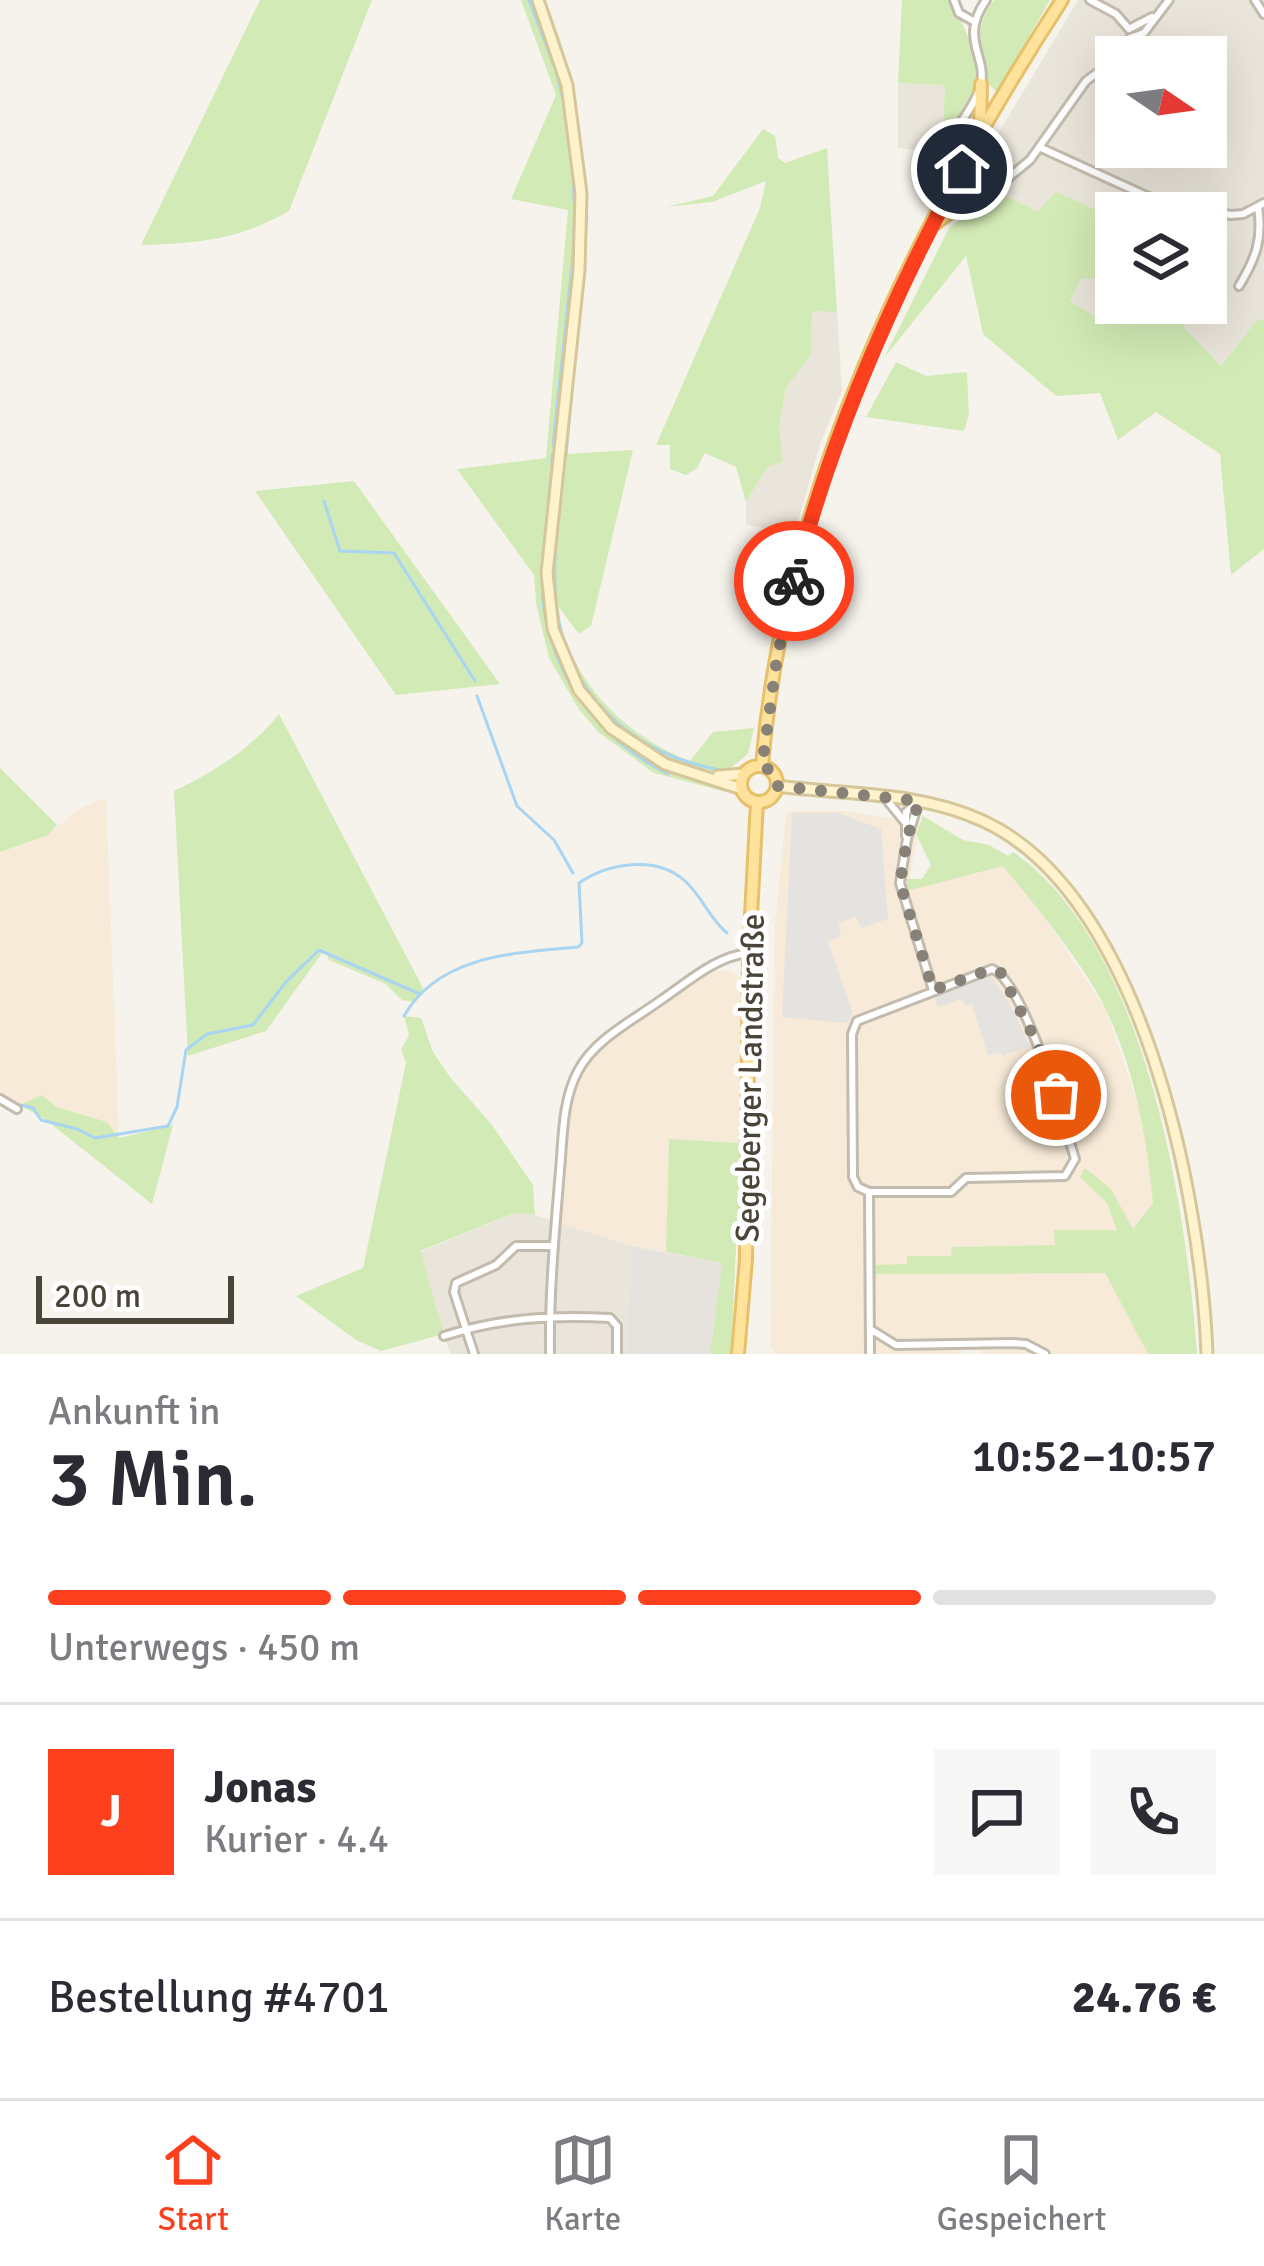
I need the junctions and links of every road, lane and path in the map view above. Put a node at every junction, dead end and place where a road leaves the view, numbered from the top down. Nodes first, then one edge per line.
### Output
1 (538, 0) edge
2 (954, 0) edge
3 (984, 0) edge
4 (1062, 0) edge
5 (1090, 0) edge
6 (1169, 0) edge
7 (1255, 0) edge
8 (1264, 14) edge
9 (975, 22) junction
10 (1129, 33) junction
11 (1128, 36) edge
12 (1095, 74) edge
13 (981, 83) junction
14 (978, 139) junction
15 (1039, 147) junction
16 (939, 151) dead end
17 (1002, 183) joint
18 (1138, 192) edge
19 (1261, 205) edge
20 (1227, 215) edge
21 (930, 229) junction
22 (1239, 286) dead end
23 (762, 766) junction
24 (744, 774) junction
25 (707, 777) junction
26 (777, 786) junction
27 (742, 789) junction
28 (883, 797) junction
29 (919, 801) junction
30 (757, 802) junction
31 (905, 822) junction
32 (907, 839) junction
33 (749, 953) junction
34 (933, 990) junction
35 (0, 1099) edge
36 (17, 1108) dead end
37 (869, 1192) junction
38 (554, 1246) junction
39 (549, 1316) junction
40 (466, 1329) junction
41 (870, 1329) junction
42 (444, 1336) dead end
43 (474, 1354) edge
44 (550, 1354) edge
45 (617, 1354) edge
46 (738, 1354) edge
47 (870, 1354) edge
48 (1045, 1354) edge
49 (1208, 1354) edge

1 - 25 main road
2 - 9 street
3 - 9 street
4 - 14 main road
5 - 10 street
6 - 10 street
7 - 8 street
9 - 13 street
10 - 11 street
12 - 15 street
13 - 14 main road
13 - 16 street
14 - 21 main road
15 - 17 street
15 - 18 street
17 - 21 main road
19 - 20 street
19 - 22 street
21 - 23 main road
23 - 24 main road
23 - 26 main road
24 - 25 main road
24 - 27 main road
25 - 27 main road
26 - 28 main road
26 - 30 main road
27 - 30 main road
28 - 29 main road
28 - 31 street
29 - 31 street
29 - 32 street
29 - 49 main road
30 - 33 main road, Segeberger Landstraße
31 - 32 street
32 - 34 street
33 - 38 street
33 - 46 main road, Segeberger Landstraße
34 - 37 street
34 - 37 street
35 - 36 street
37 - 41 street
38 - 39 street
38 - 40 street
39 - 40 street
39 - 44 street
39 - 45 street
40 - 42 street
40 - 43 street
41 - 47 street
41 - 48 street

